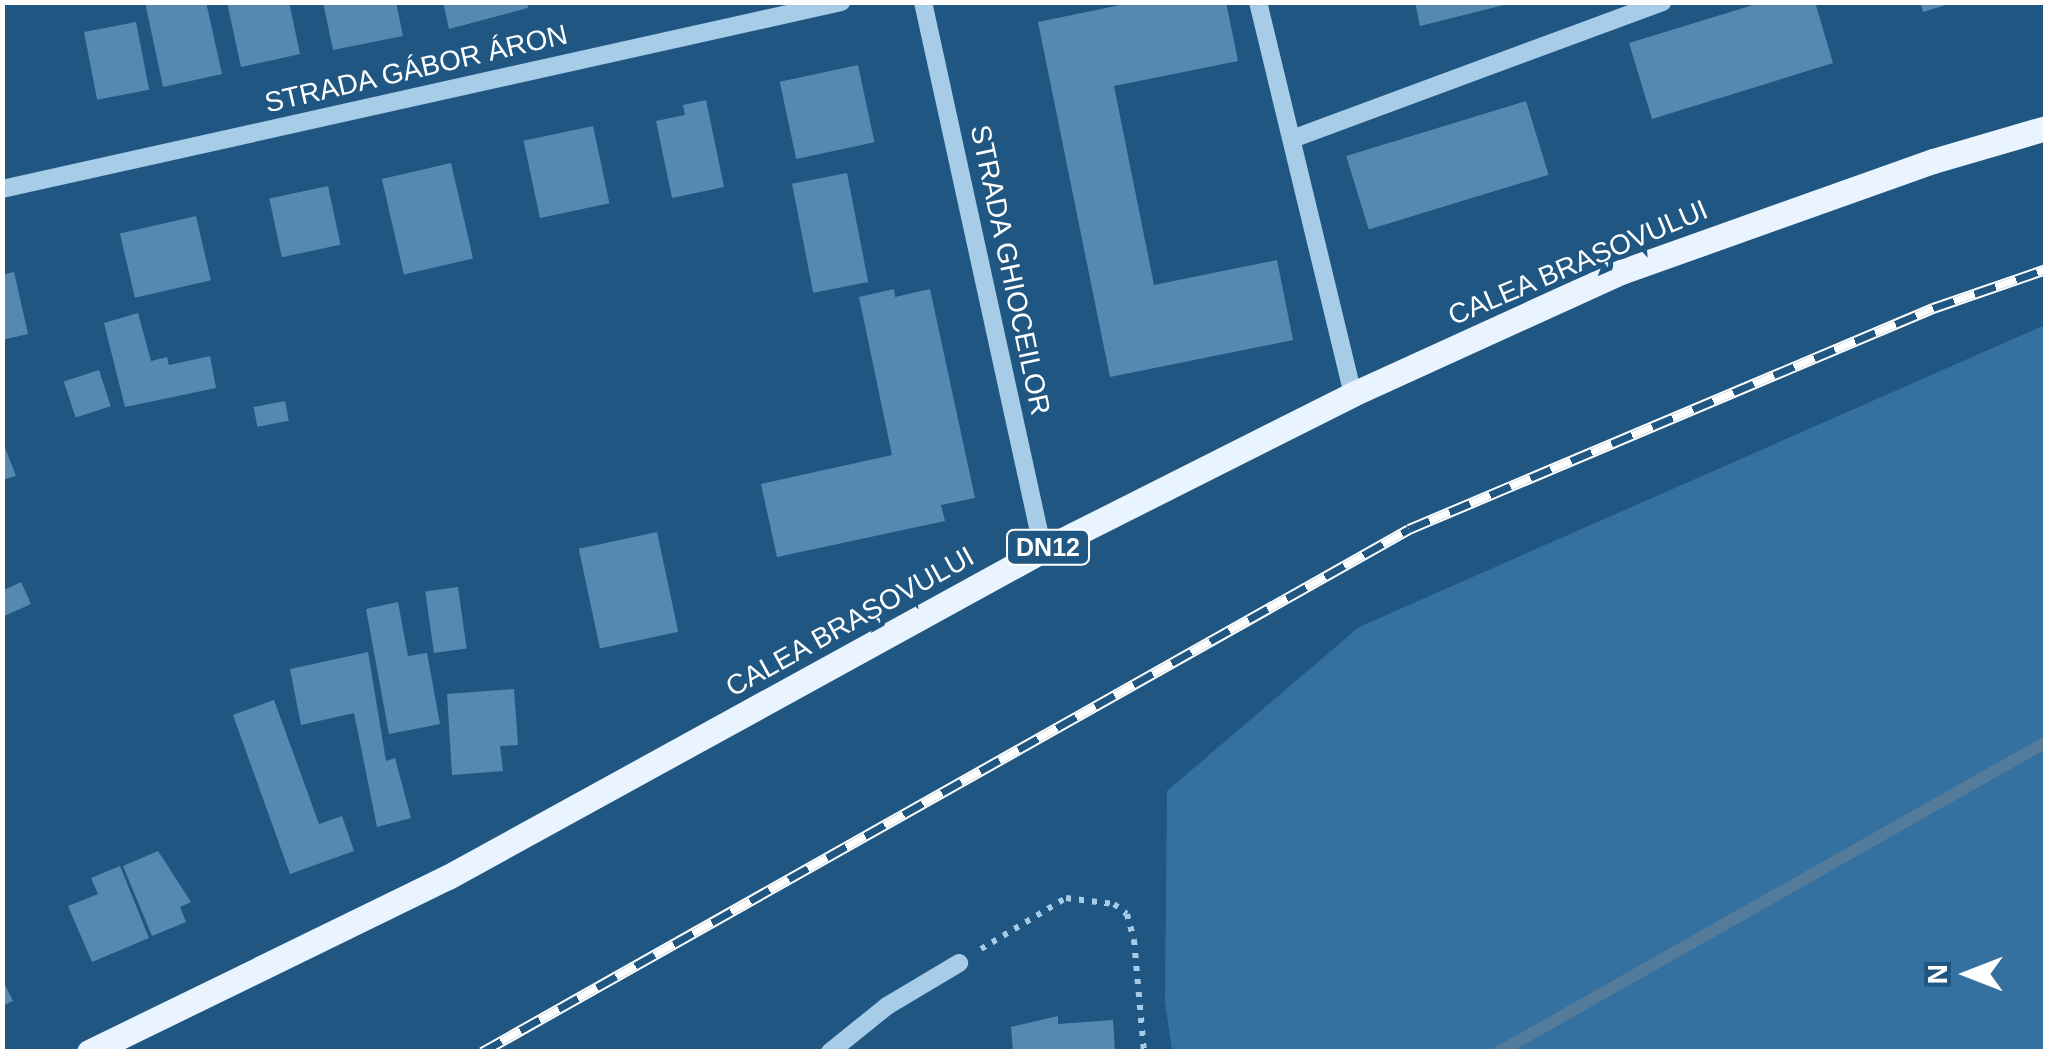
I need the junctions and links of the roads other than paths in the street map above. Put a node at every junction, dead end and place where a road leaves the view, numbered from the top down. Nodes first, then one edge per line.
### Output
1 (841, 2) edge
2 (923, 2) edge
3 (1258, 2) edge
4 (1662, 2) edge
5 (2046, 128) edge
6 (1292, 138) junction
7 (2, 189) edge
8 (1353, 394) junction
9 (1043, 550) junction
10 (959, 963) road end
11 (89, 1052) edge
12 (830, 1052) edge

1 - 7 street, STRADA GÁBOR ÁRON
2 - 9 street, STRADA GHIOCEILOR
3 - 6 street
4 - 6 street
5 - 8 main road, CALEA BRAȘOVULUI / DN12
6 - 8 street
8 - 9 main road, CALEA BRAȘOVULUI / DN12
9 - 11 main road, CALEA BRAȘOVULUI / DN12
10 - 12 street

